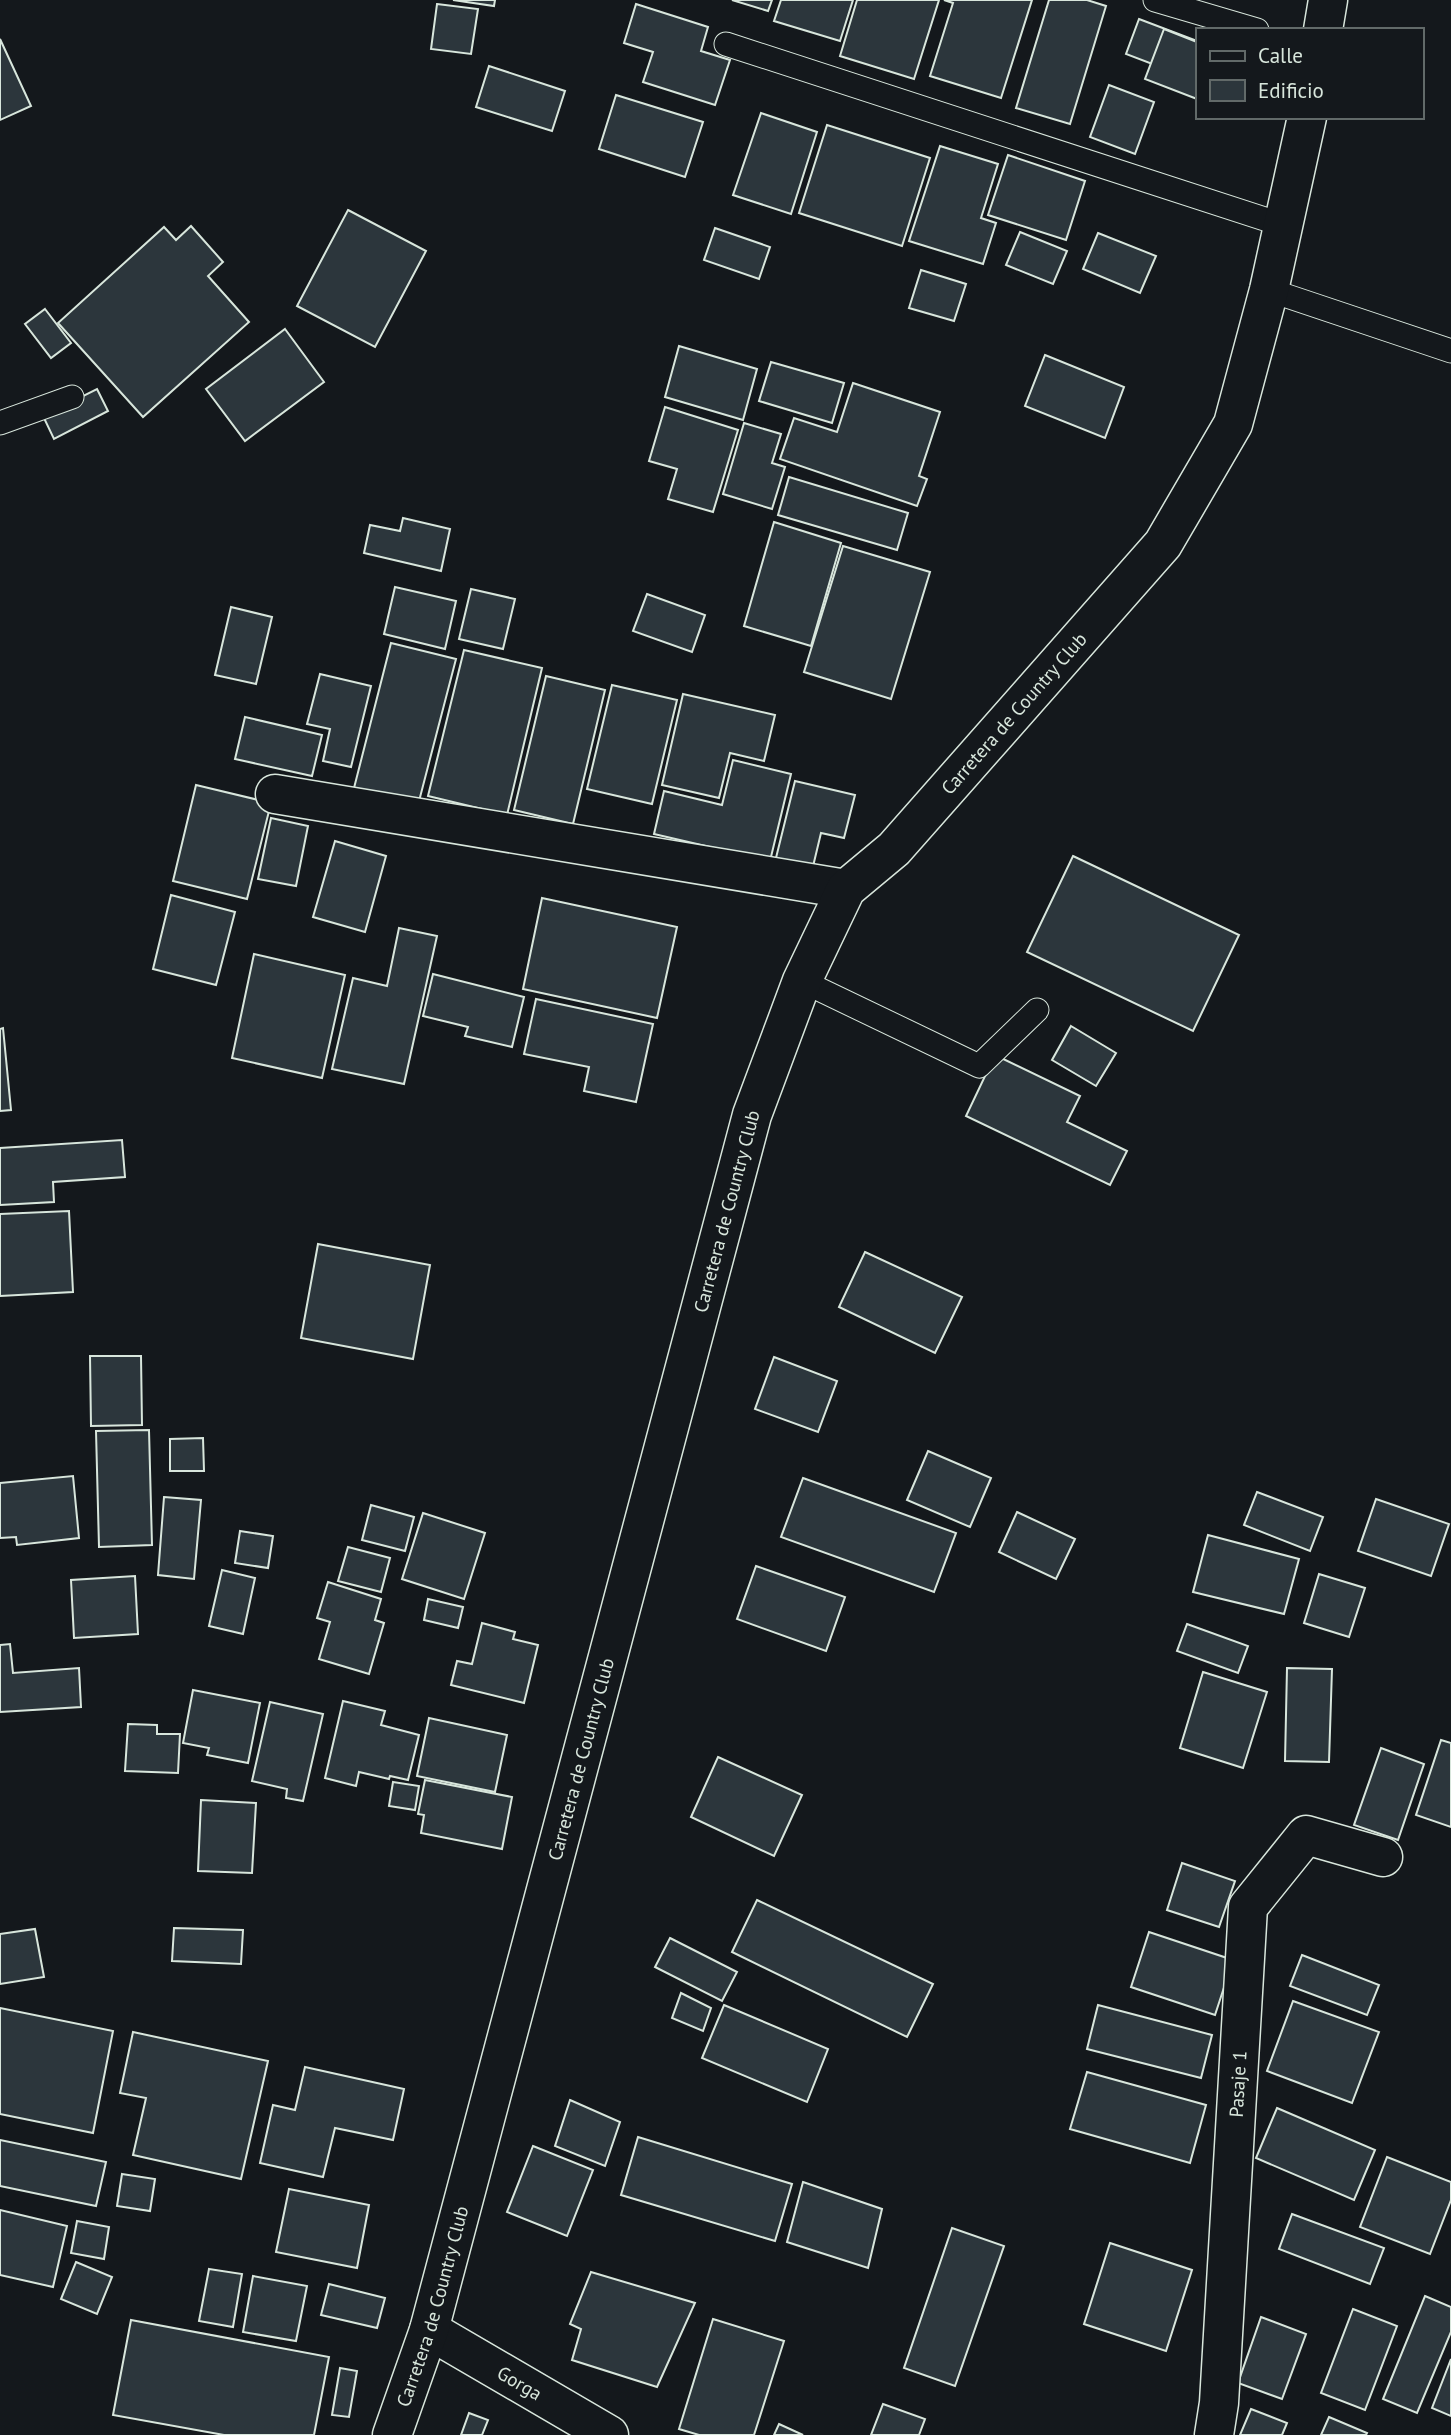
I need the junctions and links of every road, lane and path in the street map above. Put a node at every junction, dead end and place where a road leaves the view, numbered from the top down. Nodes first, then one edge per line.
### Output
1 (1155, 0) edge
2 (1328, 0) edge
3 (1250, 28) edge
4 (1323, 28) edge
5 (726, 44) dead end
6 (1307, 119) edge
7 (1283, 225) junction
8 (1269, 290) junction
9 (1451, 351) edge
10 (72, 397) dead end
11 (0, 423) edge
12 (275, 794) dead end
13 (846, 889) junction
14 (802, 981) junction
15 (1037, 1010) dead end
16 (1383, 1857) dead end
17 (429, 2330) junction
18 (392, 2435) edge
19 (609, 2435) edge
20 (1214, 2435) edge

1 - 3 lane
2 - 4 street
5 - 7 lane
6 - 7 street, Carretera de Country Club
7 - 8 street, Carretera de Country Club
8 - 9 lane
8 - 13 street, Carretera de Country Club
10 - 11 lane
12 - 13 street
13 - 14 street, Carretera de Country Club
14 - 15 lane
14 - 17 street, Carretera de Country Club
16 - 20 street, Pasaje 1
17 - 18 street, Carretera de Country Club
17 - 19 street, Gorga

